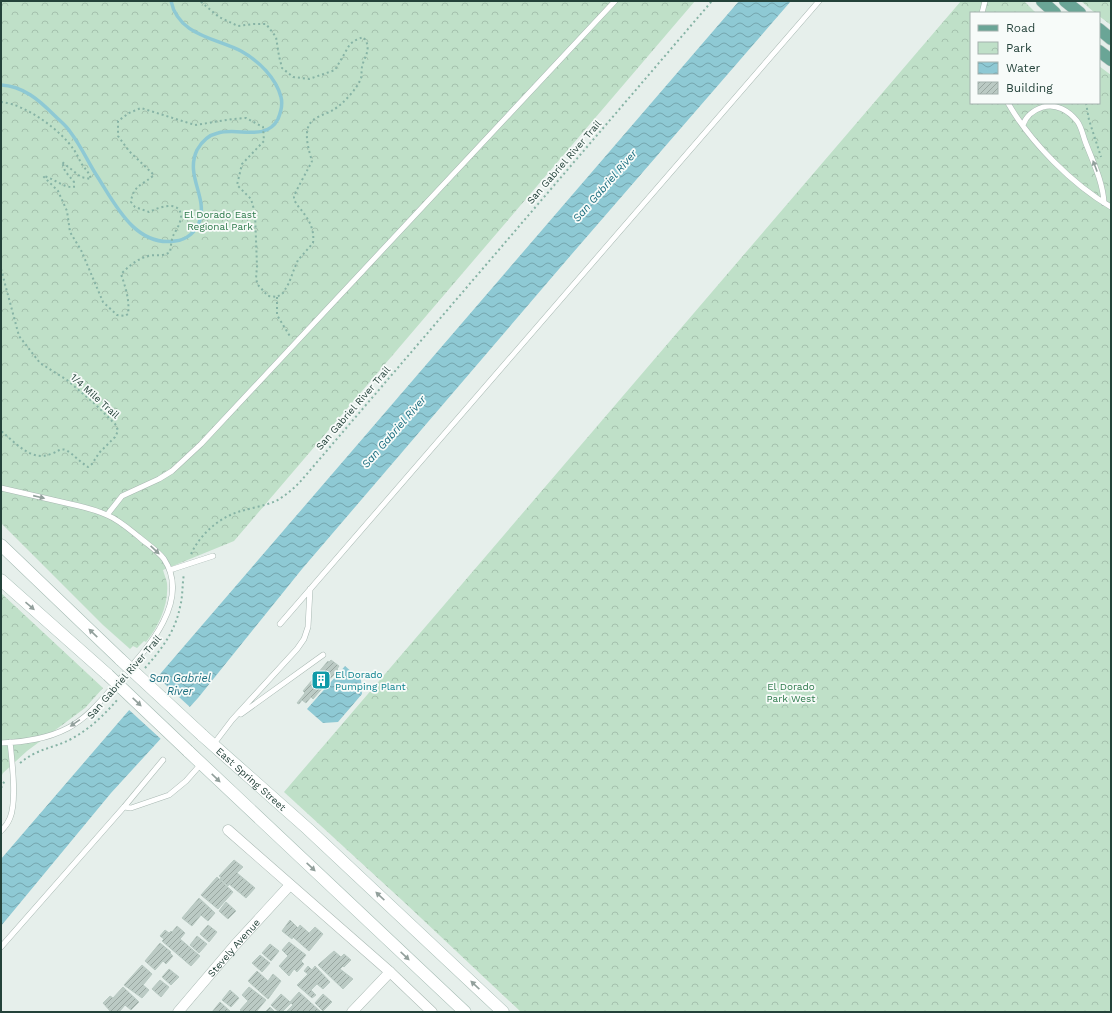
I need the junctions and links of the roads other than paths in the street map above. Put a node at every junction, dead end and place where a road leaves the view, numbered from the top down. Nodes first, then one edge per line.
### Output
1 (615, 1) edge
2 (818, 1) edge
3 (985, 1) edge
4 (1042, 1) edge
5 (1065, 1) edge
6 (982, 12) edge
7 (1054, 12) edge
8 (1079, 12) edge
9 (1100, 30) edge
10 (1111, 39) edge
11 (1100, 52) edge
12 (1111, 60) edge
13 (1009, 104) edge
14 (1023, 125) junction
15 (1104, 203) junction
16 (1111, 207) edge
17 (1, 488) edge
18 (107, 515) junction
19 (1, 545) edge
20 (213, 556) dead end
21 (170, 570) junction
22 (1, 580) edge
23 (310, 589) junction
24 (280, 624) dead end
25 (323, 655) dead end
26 (232, 720) junction
27 (10, 742) junction
28 (1, 743) edge
29 (213, 745) junction
30 (163, 760) dead end
31 (201, 763) junction
32 (124, 807) junction
33 (228, 830) dead end
34 (1, 831) edge
35 (290, 885) junction
36 (1, 947) edge
37 (390, 972) junction
38 (178, 1012) edge
39 (352, 1012) edge
40 (432, 1012) edge
41 (465, 1012) edge
42 (503, 1012) edge

1 - 18 lane
2 - 23 lane
3 - 6 lane
4 - 7 main road
5 - 8 main road
9 - 10 main road
11 - 12 main road
13 - 14 lane
14 - 15 lane
15 -> 14 lane
15 - 16 lane
17 -> 18 lane
18 -> 21 lane
29 -> 19 main road, East Spring Street, bridge
20 - 21 lane
21 -> 27 lane
22 -> 31 main road, East Spring Street, bridge
23 - 24 lane
23 - 26 lane
25 - 26 lane
26 - 29 lane
27 - 28 lane
27 - 34 lane
42 -> 29 main road, East Spring Street
30 - 32 lane
31 - 32 lane
31 -> 41 main road, East Spring Street
32 - 36 lane
33 - 35 street
35 - 37 street
35 - 38 street, Stevely Avenue
37 - 39 street
37 - 40 street

